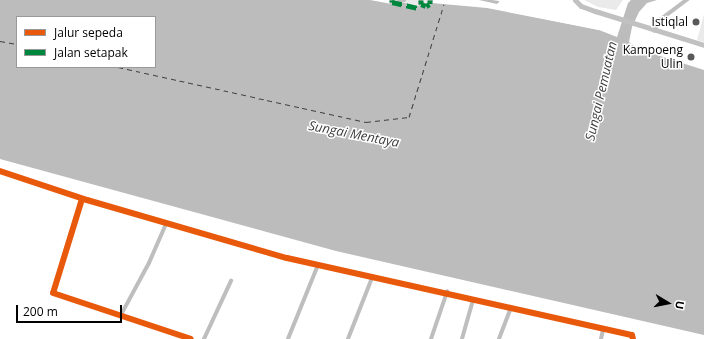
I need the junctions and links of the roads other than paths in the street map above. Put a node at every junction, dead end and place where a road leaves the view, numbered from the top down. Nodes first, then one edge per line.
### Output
1 (392, 0) edge
2 (399, 0) edge
3 (404, 0) edge
4 (421, 0) edge
5 (430, 0) edge
6 (575, 0) edge
7 (687, 0) edge
8 (418, 8) dead end
9 (654, 30) junction
10 (704, 45) edge
11 (0, 170) edge
12 (82, 199) junction
13 (166, 224) junction
14 (318, 265) junction
15 (372, 278) junction
16 (231, 281) dead end
17 (447, 292) junction
18 (473, 300) junction
19 (511, 308) junction
20 (121, 315) junction
21 (604, 330) junction
22 (191, 339) edge
23 (204, 339) edge
24 (288, 339) edge
25 (348, 339) edge
26 (431, 339) edge
27 (462, 339) edge
28 (499, 339) edge
29 (601, 339) edge
30 (633, 339) edge

1 - 8 street
2 - 3 street
4 - 5 street
6 - 9 street
7 - 9 street
9 - 10 street
11 - 12 street
12 - 13 street
12 - 20 street
13 - 14 street
13 - 20 street
14 - 15 street
14 - 24 street
15 - 17 street
15 - 25 street
16 - 23 street
17 - 18 street
17 - 26 street
18 - 19 street
18 - 27 street
19 - 21 street
19 - 28 street
20 - 22 street
21 - 29 street
21 - 30 street

